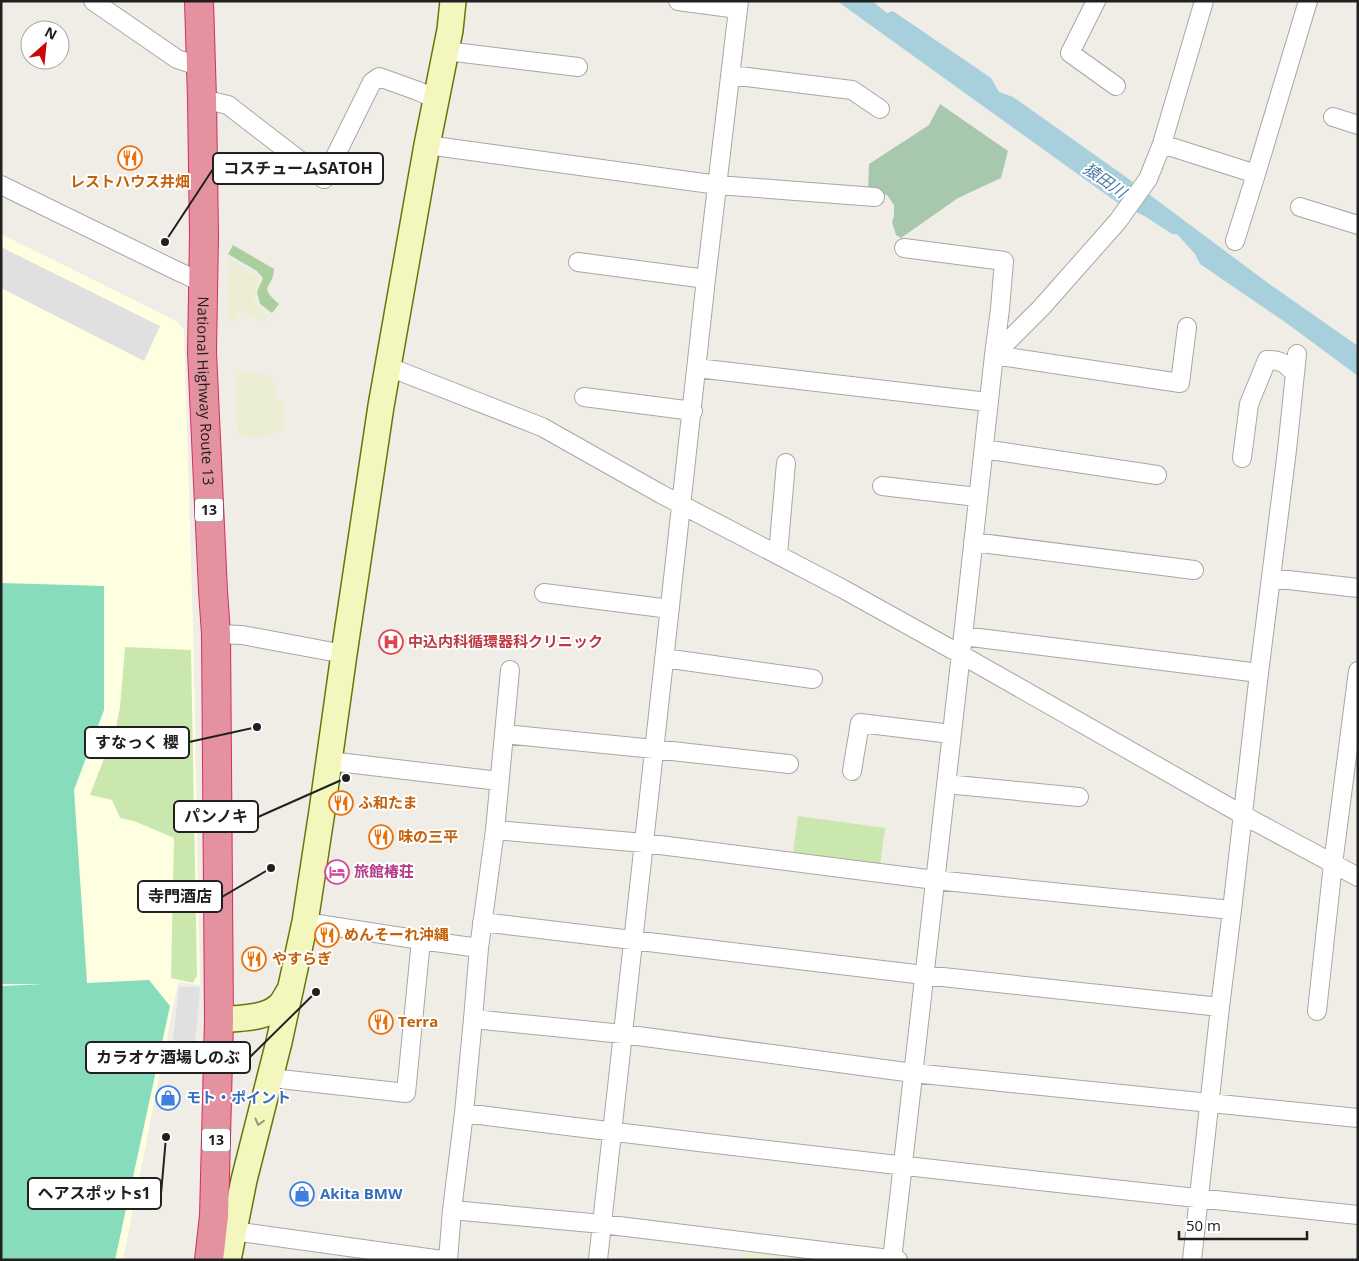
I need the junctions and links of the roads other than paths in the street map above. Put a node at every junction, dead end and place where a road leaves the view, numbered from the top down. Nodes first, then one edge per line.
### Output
1 (93, 1) edge
2 (199, 1) edge
3 (453, 1) edge
4 (678, 1) edge
5 (1096, 1) edge
6 (1204, 1) edge
7 (1308, 1) edge
8 (739, 5) edge
9 (446, 50) junction
10 (201, 67) junction
11 (578, 67) dead end
12 (731, 75) junction
13 (1116, 86) dead end
14 (202, 99) junction
15 (436, 99) junction
16 (880, 108) dead end
17 (1333, 117) dead end
18 (1358, 125) edge
19 (1162, 144) junction
20 (427, 145) junction
21 (1256, 174) junction
22 (718, 184) junction
23 (1, 185) edge
24 (874, 197) dead end
25 (1300, 207) dead end
26 (1358, 226) edge
27 (1235, 241) dead end
28 (904, 248) dead end
29 (578, 262) dead end
30 (706, 279) junction
31 (203, 282) junction
32 (1187, 327) dead end
33 (1297, 354) dead end
34 (994, 355) junction
35 (389, 367) junction
36 (697, 368) junction
37 (1295, 374) junction
38 (584, 397) dead end
39 (988, 402) junction
40 (692, 411) junction
41 (984, 449) junction
42 (1242, 458) dead end
43 (786, 463) dead end
44 (1157, 475) dead end
45 (882, 486) dead end
46 (977, 497) junction
47 (681, 504) junction
48 (973, 542) junction
49 (778, 554) junction
50 (1194, 570) dead end
51 (1271, 578) junction
52 (1358, 588) edge
53 (544, 593) dead end
54 (670, 609) junction
55 (216, 634) junction
56 (963, 636) junction
57 (344, 654) junction
58 (960, 654) junction
59 (664, 658) junction
60 (510, 670) dead end
61 (1358, 671) edge
62 (1259, 673) junction
63 (813, 679) dead end
64 (504, 734) junction
65 (951, 734) junction
66 (654, 749) junction
67 (330, 761) junction
68 (789, 764) dead end
69 (852, 772) dead end
70 (499, 781) junction
71 (946, 784) junction
72 (1079, 797) dead end
73 (1243, 815) junction
74 (495, 830) junction
75 (644, 844) junction
76 (1333, 864) junction
77 (1358, 877) edge
78 (935, 880) junction
79 (1232, 910) junction
80 (305, 922) junction
81 (482, 922) junction
82 (421, 940) junction
83 (633, 940) junction
84 (479, 948) junction
85 (924, 975) junction
86 (290, 990) junction
87 (1220, 1007) junction
88 (1318, 1011) dead end
89 (474, 1019) junction
90 (219, 1020) junction
91 (623, 1034) junction
92 (913, 1073) junction
93 (271, 1078) junction
94 (1210, 1104) junction
95 (464, 1113) junction
96 (1358, 1118) edge
97 (612, 1132) junction
98 (903, 1166) junction
99 (1199, 1199) junction
100 (452, 1210) junction
101 (1358, 1215) edge
102 (602, 1224) junction
103 (234, 1231) junction
104 (371, 1255) edge
105 (892, 1259) edge
106 (208, 1260) edge
107 (228, 1260) edge
108 (442, 1260) edge
109 (448, 1260) edge
110 (598, 1260) edge
111 (898, 1260) edge
112 (1192, 1260) edge

1 - 10 street
2 - 10 highway, National Highway Route 13 / 13
3 - 9 street
4 - 8 street
5 - 13 street
6 - 19 street
7 - 21 street
8 - 12 street
9 - 11 street
9 - 15 street
10 - 14 highway, National Highway Route 13 / 13
12 - 16 street
12 - 22 street
14 - 15 street
14 - 31 highway, National Highway Route 13 / 13
15 - 20 street
17 - 18 street
19 - 21 street
19 - 34 street
20 - 22 street
20 - 35 street
21 - 27 street
22 - 24 street
22 - 30 street
23 - 31 street
25 - 26 street
28 - 34 street
29 - 30 street
30 - 36 street
31 - 55 highway, National Highway Route 13 / 13
32 - 34 street
33 - 37 street
34 - 39 street
35 - 47 street
35 - 57 street
36 - 39 street
36 - 40 street
37 - 42 street
37 - 51 street
38 - 40 street
39 - 41 street
40 - 47 street
41 - 44 street
41 - 46 street
43 - 49 street
45 - 46 street
46 - 48 street
47 - 49 street
47 - 54 street
48 - 50 street
48 - 56 street
49 - 58 street
51 - 52 street
51 - 62 street
53 - 54 street
54 - 59 street
55 - 57 street
55 - 90 highway, National Highway Route 13 / 13
56 - 58 street
56 - 62 street
57 - 67 street
58 - 65 street
58 - 73 street
59 - 63 street
59 - 66 street
60 - 64 street
61 - 76 street
62 - 73 street
64 - 66 street
64 - 70 street
65 - 69 street
65 - 71 street
66 - 68 street
66 - 75 street
67 - 70 street
67 - 80 street
70 - 74 street
71 - 72 street
71 - 78 street
73 - 76 street
73 - 79 street
74 - 75 street
74 - 81 street
75 - 78 street
75 - 83 street
76 - 77 street
76 - 88 street
78 - 79 street
78 - 85 street
79 - 87 street
80 - 82 street
80 - 86 street
81 - 83 street
81 - 84 street
82 - 84 street
82 - 93 street
83 - 85 street
83 - 91 street
84 - 89 street
85 - 87 street
85 - 92 street
86 - 90 street
86 - 93 street
87 - 94 street
89 - 91 street
89 - 95 street
90 - 106 highway, National Highway Route 13 / 13
91 - 92 street
91 - 97 street
92 - 94 street
92 - 98 street
93 -> 103 street
94 - 96 street
94 - 99 street
95 - 97 street
95 - 100 street
97 - 98 street
97 - 102 street
98 - 99 street
98 - 105 street
99 - 101 street
99 - 112 street
100 - 102 street
100 - 109 street
102 - 105 street
102 - 110 street
103 - 104 street
103 - 107 street
104 - 108 street
105 - 111 street

